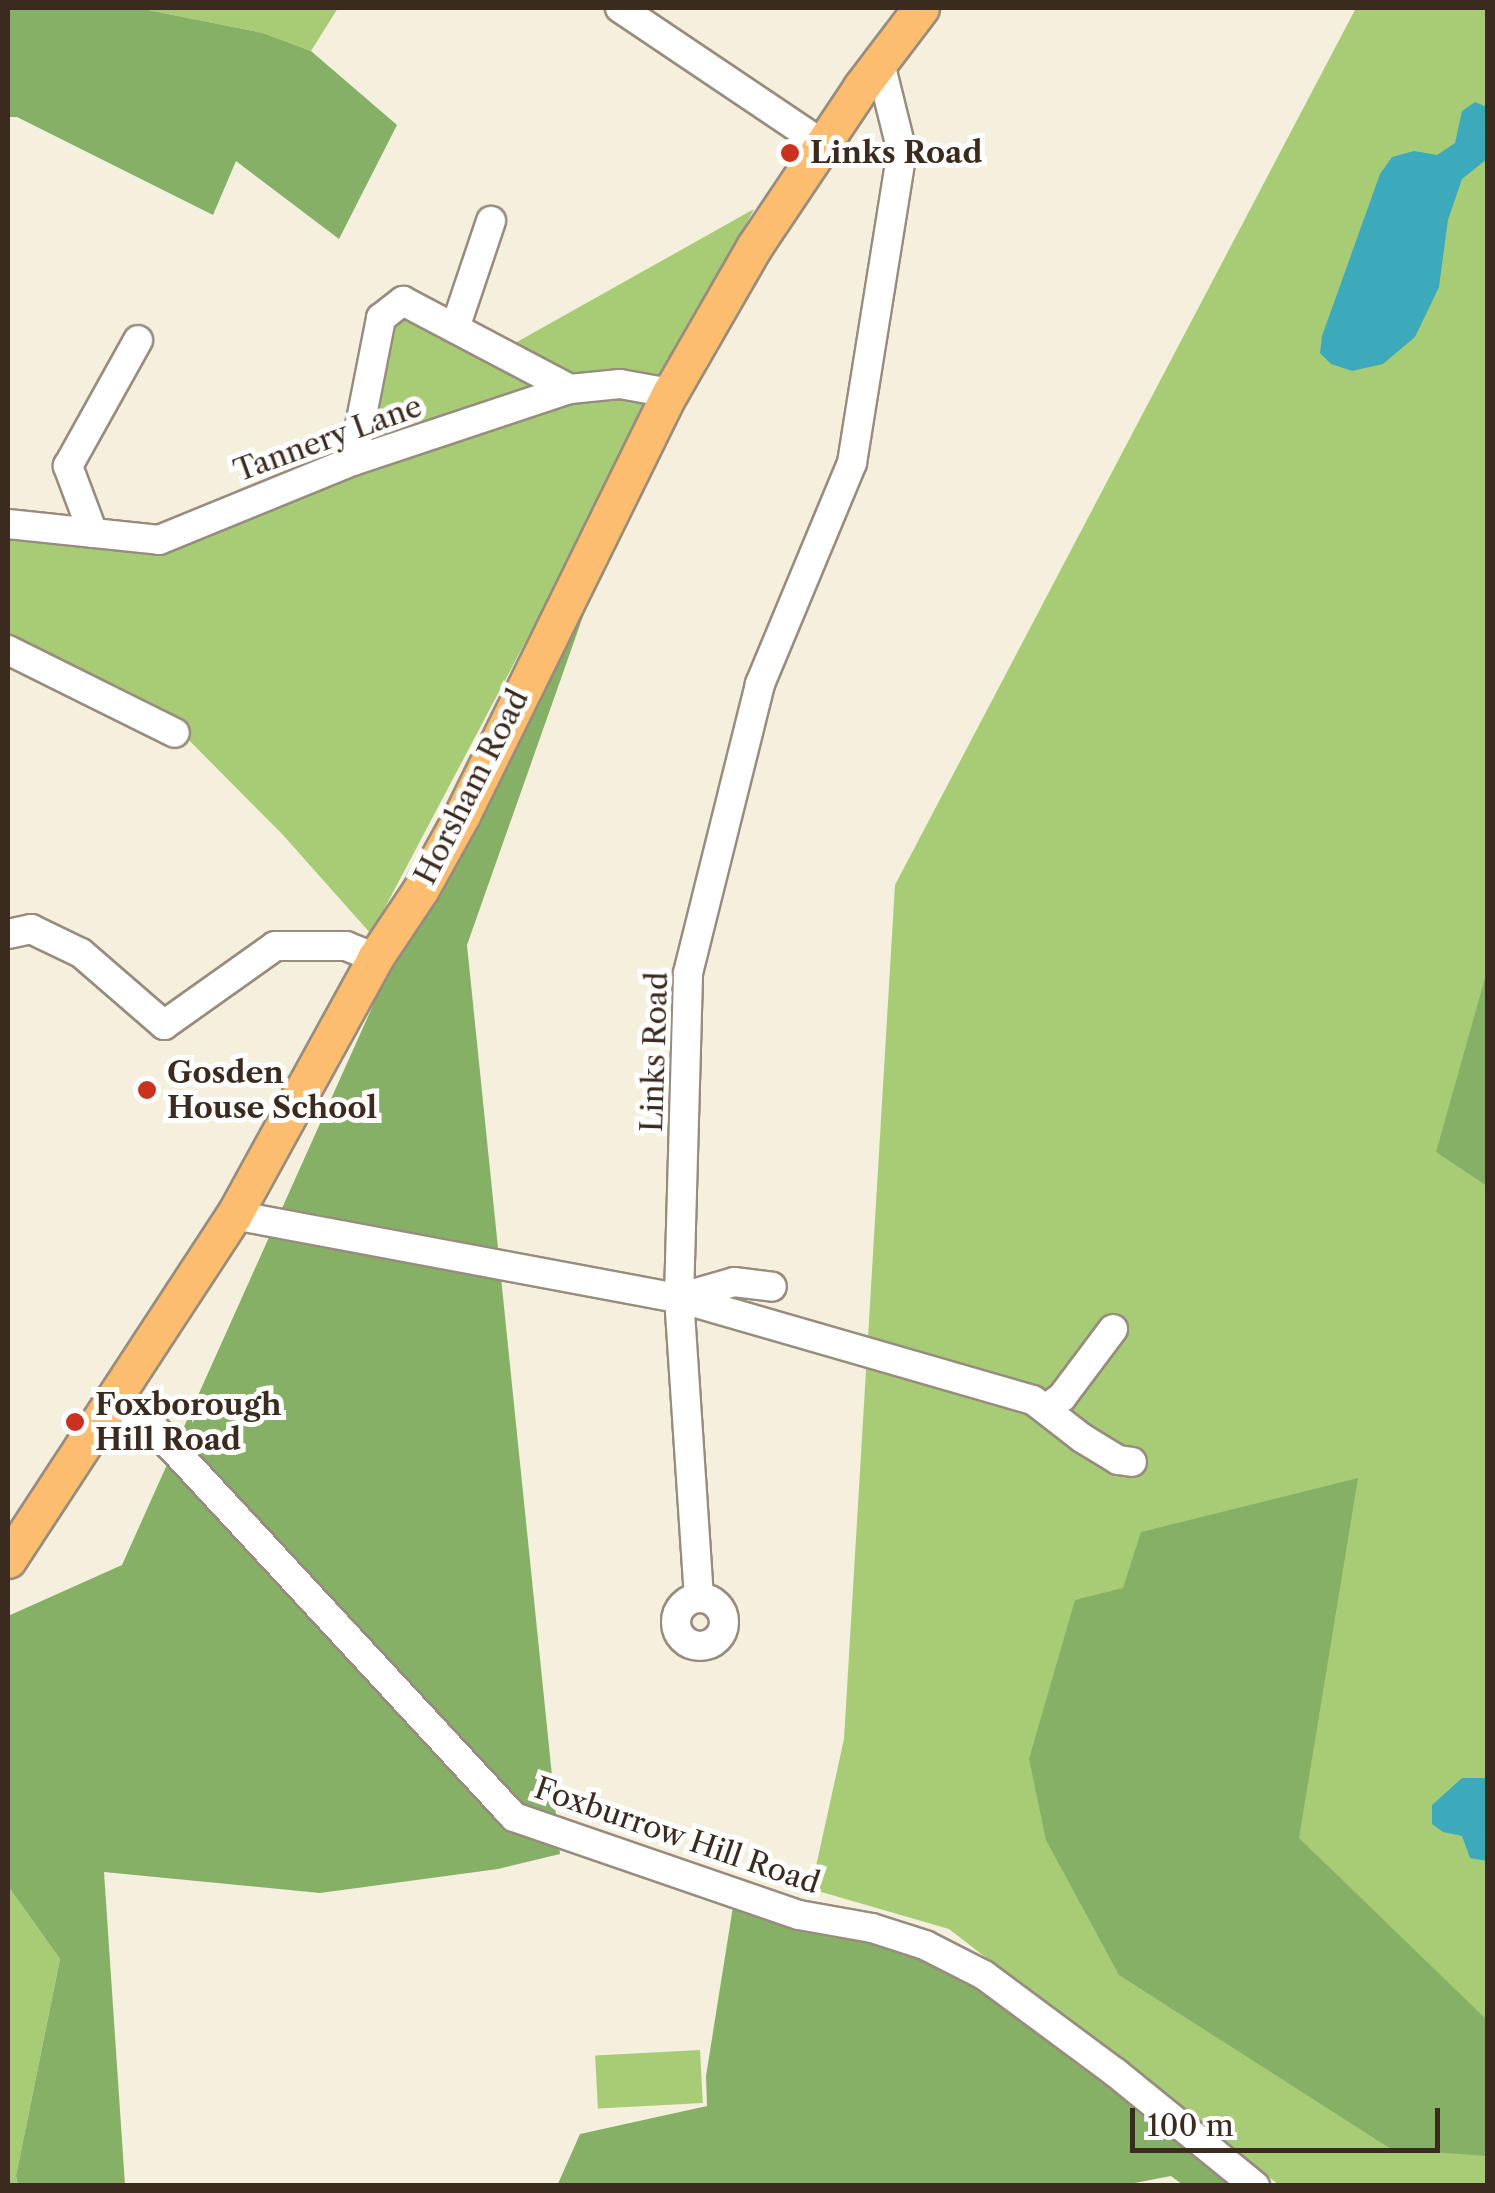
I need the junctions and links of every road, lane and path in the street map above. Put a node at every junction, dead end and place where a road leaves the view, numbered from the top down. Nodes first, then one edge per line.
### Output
1 (620, 8) edge
2 (922, 8) edge
3 (880, 63) junction
4 (822, 144) junction
5 (492, 220) dead end
6 (454, 328) junction
7 (138, 340) dead end
8 (570, 389) junction
9 (670, 392) junction
10 (353, 461) junction
11 (8, 524) edge
12 (93, 532) junction
13 (8, 652) edge
14 (176, 734) dead end
15 (8, 934) edge
16 (375, 958) junction
17 (234, 1215) junction
18 (772, 1287) dead end
19 (679, 1298) junction
20 (1112, 1330) dead end
21 (113, 1398) junction
22 (1045, 1410) junction
23 (1132, 1462) dead end
24 (8, 1560) edge
25 (698, 1598) dead end
26 (1255, 2186) edge

1 - 4 street
2 - 3 main road, Horsham Road
3 - 4 main road, Horsham Road
3 - 19 street, Links Road
4 - 9 main road, Horsham Road
5 - 6 street
6 - 8 street
6 - 10 street
7 - 12 street
8 - 9 street, Tannery Lane
8 - 10 street, Tannery Lane
9 - 16 main road, Horsham Road
10 - 12 street, Tannery Lane
11 - 12 street, Tannery Lane
13 - 14 street
15 - 16 street
16 - 17 main road, Horsham Road
17 - 19 street
17 - 21 main road, Horsham Road
18 - 19 street
19 - 22 street
19 - 25 street, Links Road
20 - 22 street
21 - 24 main road, Horsham Road
21 - 26 street, Foxburrow Hill Road
22 - 23 street

